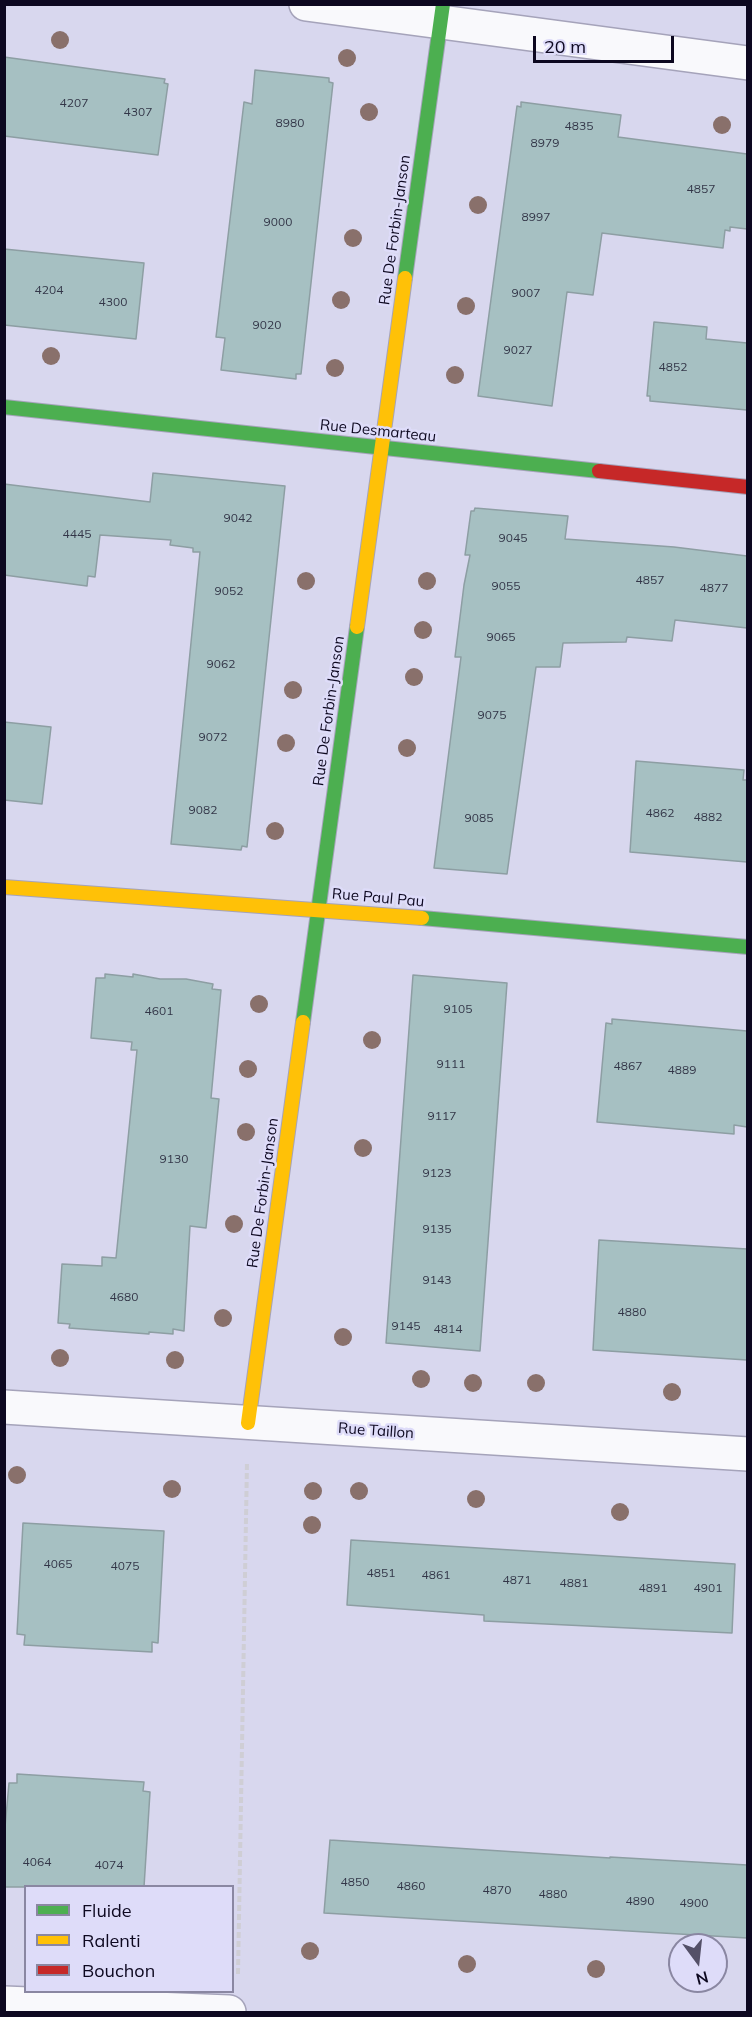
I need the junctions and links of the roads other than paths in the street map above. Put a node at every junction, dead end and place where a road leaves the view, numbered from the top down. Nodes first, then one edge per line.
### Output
1 (306, 4) edge
2 (441, 13) edge
3 (747, 63) edge
4 (4, 406) edge
5 (381, 448) junction
6 (747, 487) edge
7 (4, 887) edge
8 (318, 909) junction
9 (747, 947) edge
10 (4, 1407) edge
11 (248, 1423) junction
12 (747, 1454) edge
13 (4, 2003) edge
14 (229, 2013) edge

1 - 2 street
2 - 3 street
2 - 5 street, Rue De Forbin-Janson
4 - 5 street, Rue Desmarteau
5 - 6 street, Rue Desmarteau
5 - 8 street, Rue De Forbin-Janson
7 - 8 street, Rue Paul Pau
8 - 9 street, Rue Paul Pau
8 - 11 street, Rue De Forbin-Janson
10 - 11 street, Rue Taillon
11 - 12 street, Rue Taillon
13 - 14 street

